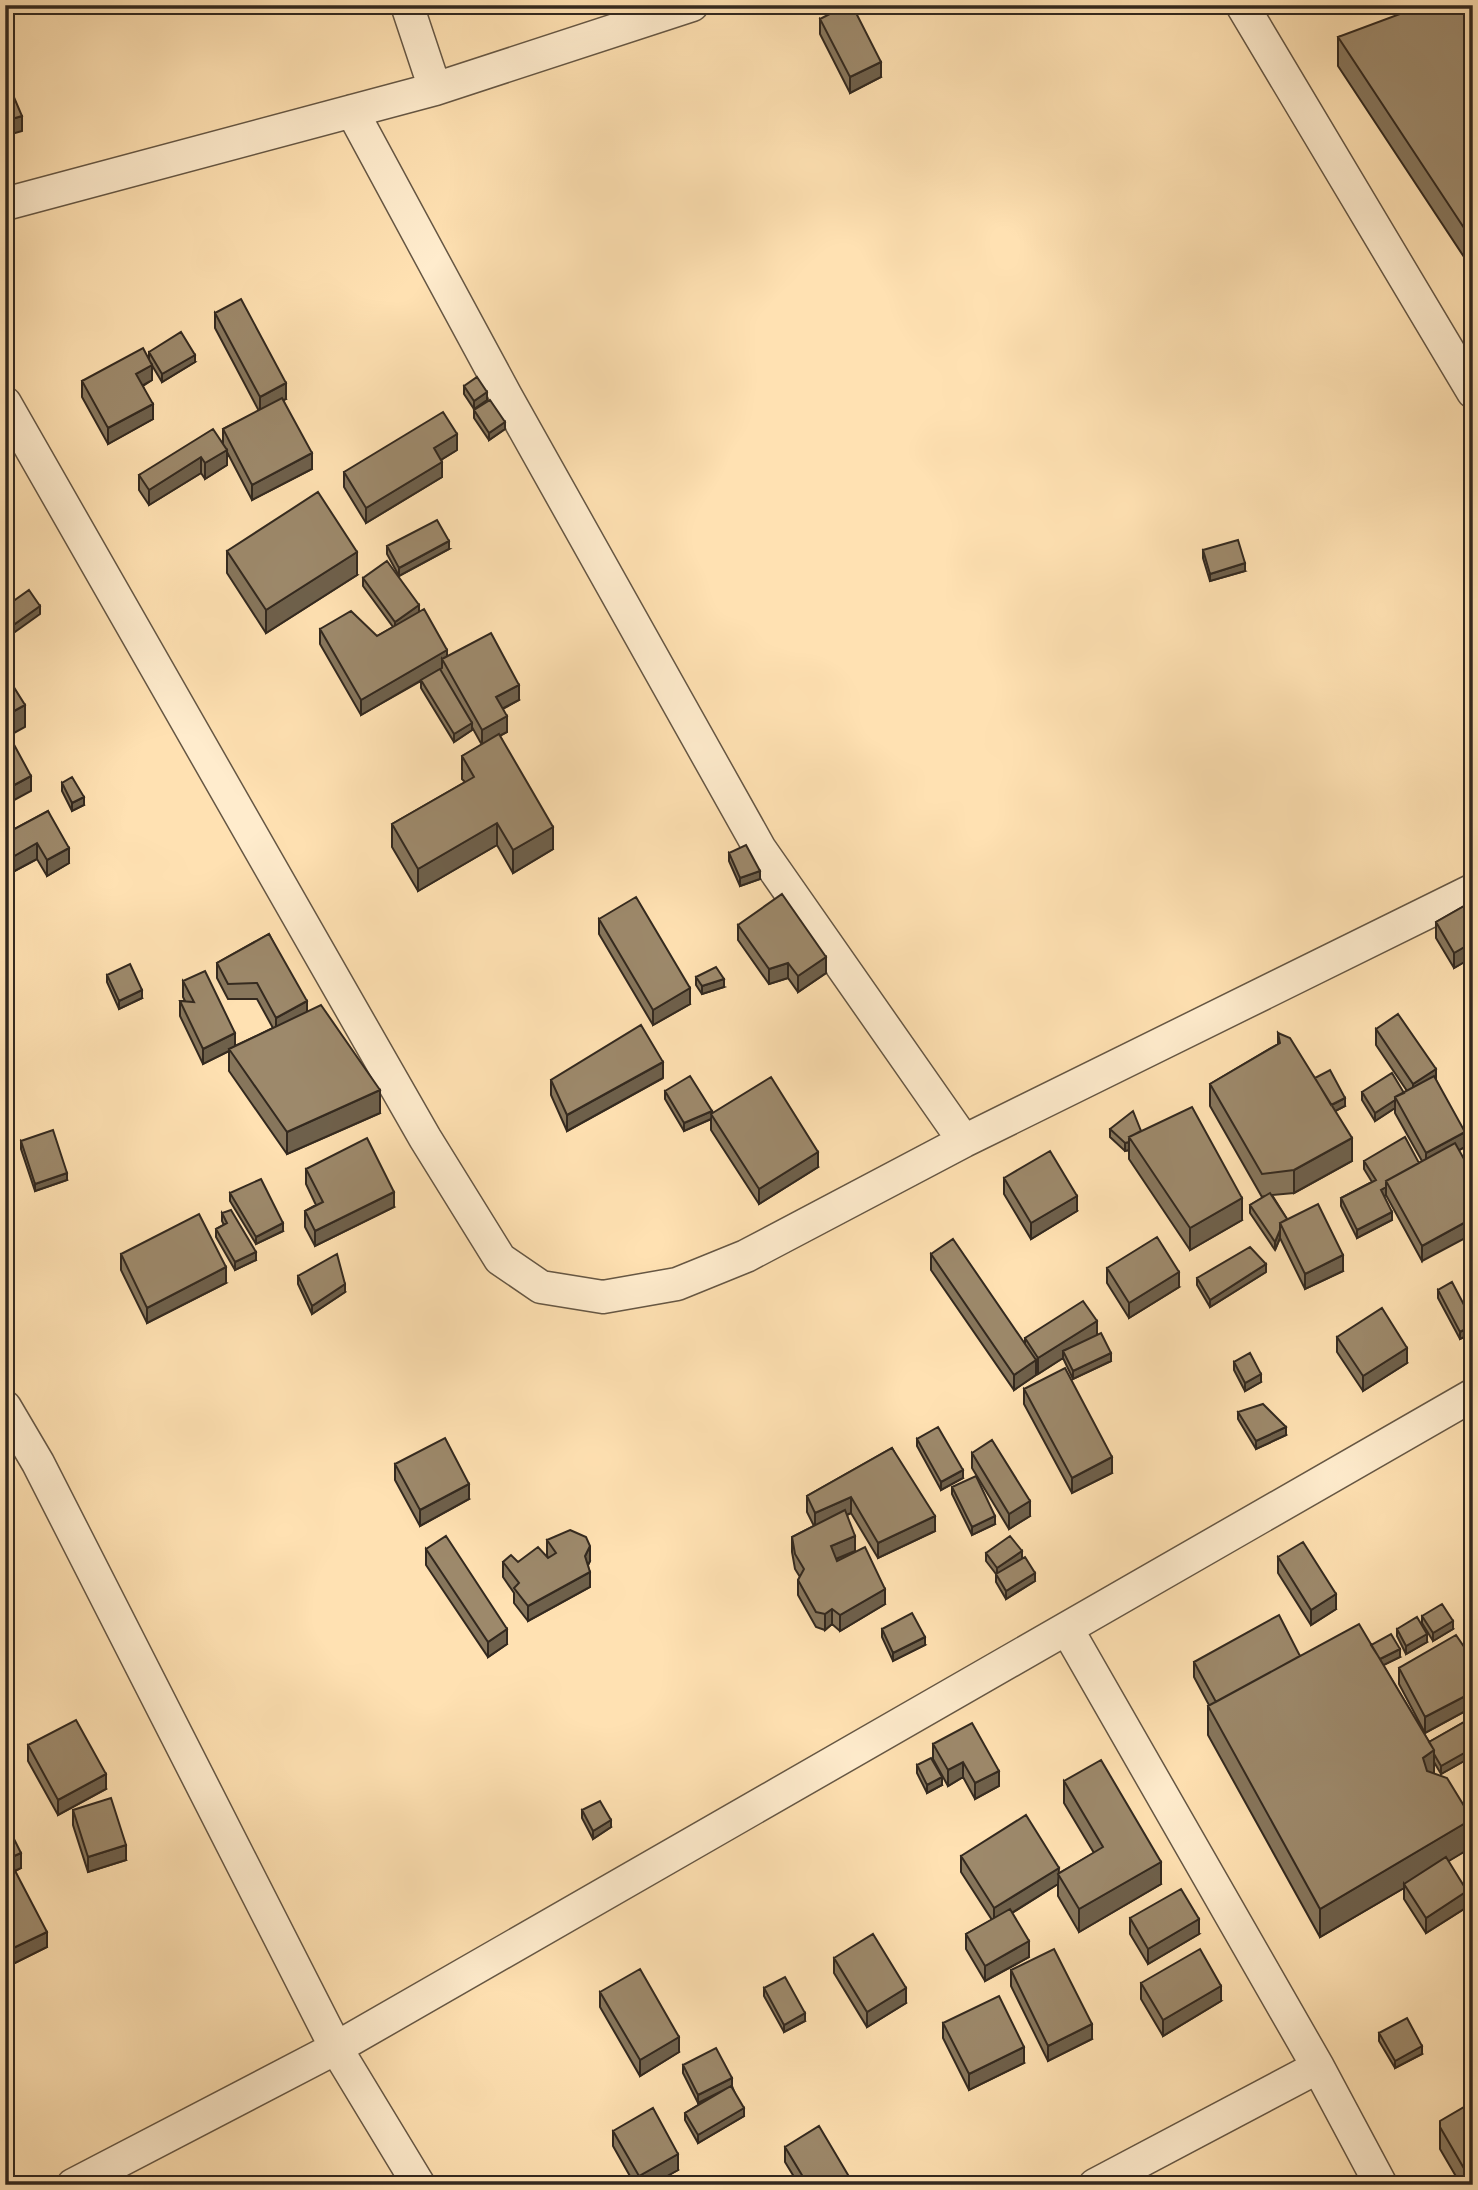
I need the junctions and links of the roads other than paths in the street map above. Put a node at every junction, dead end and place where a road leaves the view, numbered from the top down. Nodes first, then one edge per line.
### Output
1 (407, 5) edge
2 (692, 5) edge
3 (1242, 5) edge
4 (435, 89) junction
5 (352, 111) junction
6 (5, 204) edge
7 (1473, 391) edge
8 (5, 403) edge
9 (1473, 890) edge
10 (964, 1142) junction
11 (1473, 1395) edge
12 (5, 1407) edge
13 (1067, 1629) junction
14 (336, 2048) junction
15 (1318, 2067) junction
16 (73, 2185) edge
17 (419, 2185) edge
18 (1095, 2185) edge
19 (1381, 2185) edge

1 - 4 street
2 - 4 street
3 - 7 street
4 - 5 street
5 - 6 street
5 - 10 street
8 - 10 street
9 - 10 street
11 - 13 street
12 - 14 street
13 - 14 street
13 - 15 street
14 - 16 street
14 - 17 street
15 - 18 street
15 - 19 street

